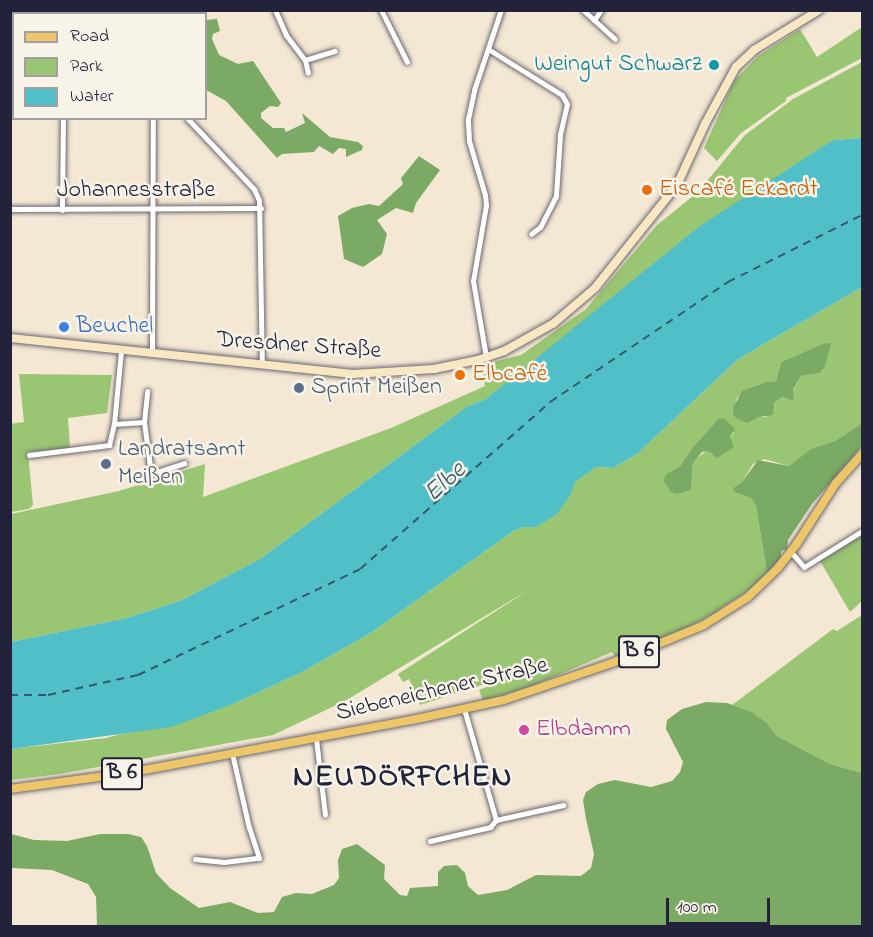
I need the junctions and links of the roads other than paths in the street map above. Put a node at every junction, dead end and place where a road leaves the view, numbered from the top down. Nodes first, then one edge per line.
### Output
1 (275, 10) edge
2 (381, 10) edge
3 (501, 10) edge
4 (583, 10) edge
5 (601, 10) edge
6 (819, 10) edge
7 (594, 20) junction
8 (615, 39) dead end
9 (488, 49) junction
10 (335, 51) dead end
11 (305, 60) junction
12 (407, 62) dead end
13 (308, 73) dead end
14 (63, 120) edge
15 (153, 120) edge
16 (189, 120) edge
17 (261, 208) junction
18 (10, 209) edge
19 (152, 209) junction
20 (62, 210) junction
21 (531, 234) dead end
22 (10, 338) edge
23 (122, 351) junction
24 (152, 354) junction
25 (486, 357) junction
26 (262, 364) junction
27 (147, 391) dead end
28 (144, 422) junction
29 (114, 424) junction
30 (862, 454) edge
31 (29, 455) dead end
32 (184, 463) dead end
33 (862, 531) edge
34 (790, 552) junction
35 (464, 709) junction
36 (316, 739) junction
37 (232, 753) junction
38 (10, 789) edge
39 (563, 805) dead end
40 (325, 814) dead end
41 (496, 820) junction
42 (430, 841) dead end
43 (195, 859) dead end

1 - 11 street
2 - 12 street
3 - 9 street
4 - 7 street
5 - 7 street
6 - 25 main road, Dresdner Straße
7 - 8 street
9 - 21 street
9 - 25 street
10 - 11 street
11 - 13 street
14 - 20 street
15 - 19 street
16 - 17 street
17 - 19 street, Johannesstraße
17 - 26 street
18 - 20 street, Johannesstraße
19 - 20 street, Johannesstraße
19 - 24 street
22 - 23 main road, Dresdner Straße
23 - 24 main road, Dresdner Straße
23 - 29 street
24 - 26 main road, Dresdner Straße
25 - 26 main road, Dresdner Straße
27 - 28 street
28 - 29 street
28 - 32 street
29 - 31 street
30 - 34 main road, Siebeneichener Straße / B 6
33 - 34 street
34 - 35 main road, Siebeneichener Straße / B 6
35 - 36 main road, Siebeneichener Straße / B 6
35 - 41 street
36 - 37 main road, Siebeneichener Straße / B 6
36 - 40 street, Siebeneichener Straße
37 - 38 main road, Siebeneichener Straße / B 6
37 - 43 street
39 - 41 street
41 - 42 street

